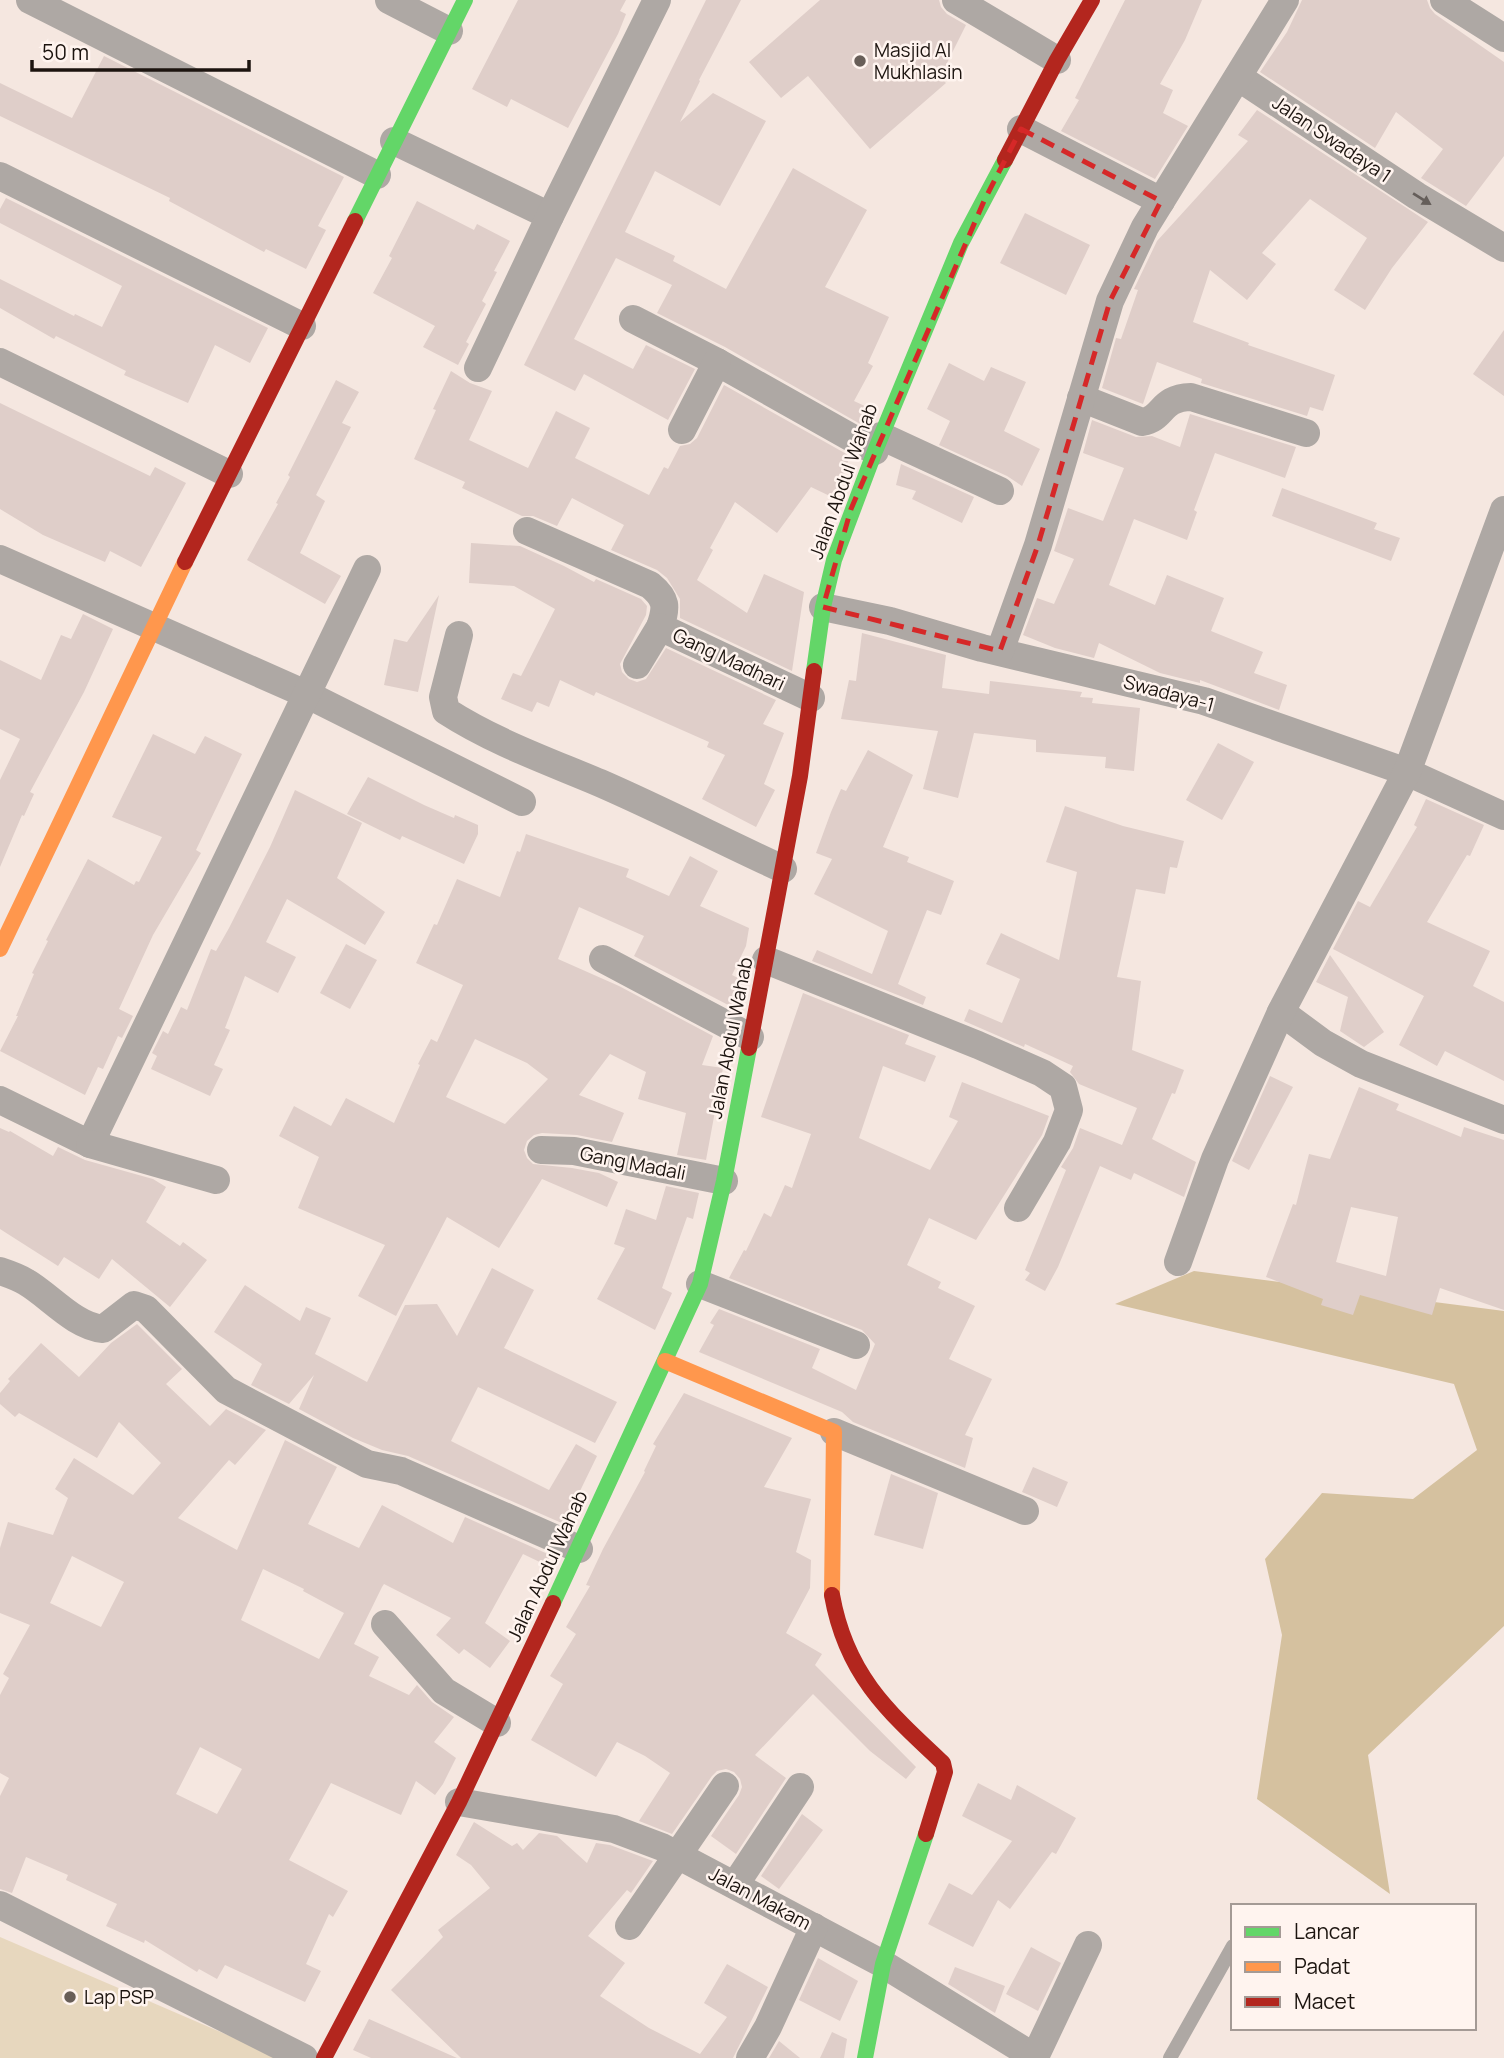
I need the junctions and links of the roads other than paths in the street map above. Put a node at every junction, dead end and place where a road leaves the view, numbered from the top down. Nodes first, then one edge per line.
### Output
1 (30, 0) edge
2 (389, 0) edge
3 (464, 0) edge
4 (657, 0) edge
5 (956, 0) edge
6 (1092, 0) edge
7 (1285, 0) edge
8 (1444, 0) edge
9 (449, 31) junction
10 (1504, 38) edge
11 (1058, 60) junction
12 (1238, 77) junction
13 (1021, 129) junction
14 (394, 141) junction
15 (377, 175) junction
16 (0, 176) edge
17 (1161, 201) junction
18 (550, 215) junction
19 (1504, 248) edge
20 (633, 319) dead end
21 (302, 326) junction
22 (0, 362) edge
23 (717, 362) junction
24 (478, 368) dead end
25 (1081, 398) junction
26 (682, 430) dead end
27 (1306, 433) dead end
28 (878, 443) junction
29 (229, 474) junction
30 (1000, 491) dead end
31 (1504, 510) edge
32 (527, 531) dead end
33 (0, 559) edge
34 (367, 569) dead end
35 (823, 607) junction
36 (153, 627) junction
37 (660, 627) junction
38 (459, 635) dead end
39 (991, 650) junction
40 (637, 665) dead end
41 (308, 695) junction
42 (811, 698) junction
43 (1407, 772) junction
44 (522, 802) dead end
45 (1504, 816) edge
46 (783, 869) junction
47 (0, 949) edge
48 (603, 959) dead end
49 (766, 960) junction
50 (1281, 1012) junction
51 (750, 1037) junction
52 (0, 1100) edge
53 (1504, 1120) edge
54 (90, 1144) junction
55 (541, 1150) dead end
56 (216, 1180) dead end
57 (724, 1181) junction
58 (1018, 1208) dead end
59 (1178, 1262) dead end
60 (0, 1271) edge
61 (700, 1284) junction
62 (856, 1345) dead end
63 (665, 1361) junction
64 (834, 1432) junction
65 (1025, 1511) dead end
66 (579, 1549) junction
67 (385, 1624) dead end
68 (497, 1723) junction
69 (725, 1786) dead end
70 (800, 1787) dead end
71 (460, 1802) junction
72 (677, 1855) junction
73 (735, 1885) junction
74 (0, 1905) edge
75 (629, 1926) dead end
76 (814, 1927) junction
77 (1088, 1945) dead end
78 (1231, 1950) edge
79 (883, 1964) junction
80 (304, 2058) edge
81 (324, 2058) edge
82 (750, 2058) edge
83 (864, 2058) edge
84 (1035, 2058) edge
85 (1170, 2058) edge

1 - 15 street
2 - 9 street
3 - 9 street
4 - 18 street
5 - 11 street
6 - 11 street, Jalan Abdul Wahab
7 - 12 street
8 - 10 street
9 - 14 street
11 - 13 street, Jalan Abdul Wahab
12 - 17 street
12 -> 19 street, Jalan Swadaya 1
13 - 17 street
13 - 28 street, Jalan Abdul Wahab
14 - 15 street
14 - 18 street
15 - 21 street
16 - 21 street
17 - 25 street
18 - 24 street
20 - 23 street
21 - 29 street
22 - 29 street
23 - 26 street
23 - 28 street
25 - 27 street
25 - 39 street
28 - 30 street
28 - 35 street, Jalan Abdul Wahab
29 - 36 street
31 - 43 street
32 - 37 street, Gang Madhari
33 - 36 street
34 - 41 street
35 - 39 street, Swadaya-1
35 - 42 street, Jalan Abdul Wahab
36 - 41 street
36 - 47 street
37 - 40 street
37 - 42 street, Gang Madhari
38 - 46 street
39 - 43 street, Swadaya-1
41 - 44 street
41 - 54 street
42 - 46 street, Jalan Abdul Wahab
43 - 45 street, Swadaya-1
43 - 50 street
46 - 49 street, Jalan Abdul Wahab
48 - 51 street
49 - 51 street, Jalan Abdul Wahab
49 - 58 street
50 - 53 street
50 - 59 street
51 - 57 street, Jalan Abdul Wahab
52 - 54 street
54 - 56 street
55 - 57 street, Gang Madali
57 - 61 street, Jalan Abdul Wahab
60 - 66 street
61 - 62 street
61 - 63 street, Jalan Abdul Wahab
63 - 64 street
63 - 66 street, Jalan Abdul Wahab
64 - 65 street
64 - 79 street
66 - 68 street, Jalan Abdul Wahab
67 - 68 street
68 - 71 street, Jalan Abdul Wahab
69 - 72 street
70 - 73 street
71 - 72 street, Jalan Makam
71 - 81 street, Jalan Abdul Wahab
72 - 73 street, Jalan Makam
72 - 75 street
73 - 76 street, Jalan Makam
74 - 80 street
76 - 79 street, Jalan Makam
76 - 82 street
77 - 84 street
78 - 85 lane
79 - 83 street
79 - 84 street, Jalan Makam

